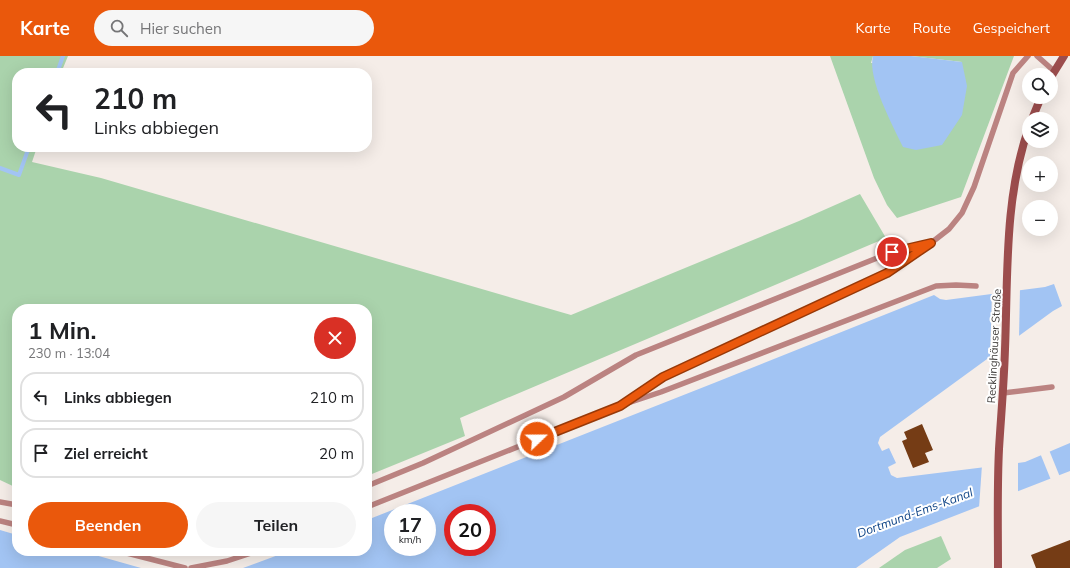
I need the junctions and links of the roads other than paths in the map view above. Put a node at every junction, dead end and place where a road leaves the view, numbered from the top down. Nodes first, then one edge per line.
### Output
1 (1028, 56) edge
2 (1037, 56) edge
3 (1064, 56) edge
4 (1048, 68) edge
5 (1057, 68) edge
6 (1022, 145) edge
7 (931, 243) junction
8 (976, 286) dead end
9 (1052, 387) dead end
10 (1003, 393) junction
11 (620, 406) junction
12 (372, 484) edge
13 (0, 502) edge
14 (12, 504) edge
15 (372, 505) edge
16 (0, 522) edge
17 (12, 524) edge
18 (139, 556) edge
19 (242, 556) edge
20 (186, 568) edge
21 (191, 568) edge
22 (998, 568) edge

1 - 7 lane
2 - 4 lane
3 - 5 main road
6 - 10 main road, Recklinghäuser Straße
7 - 11 lane
7 - 12 lane
8 - 11 lane
9 - 10 lane
10 - 22 main road, Recklinghäuser Straße
11 - 15 lane
13 - 14 lane
16 - 17 lane
18 - 20 lane
19 - 21 lane

